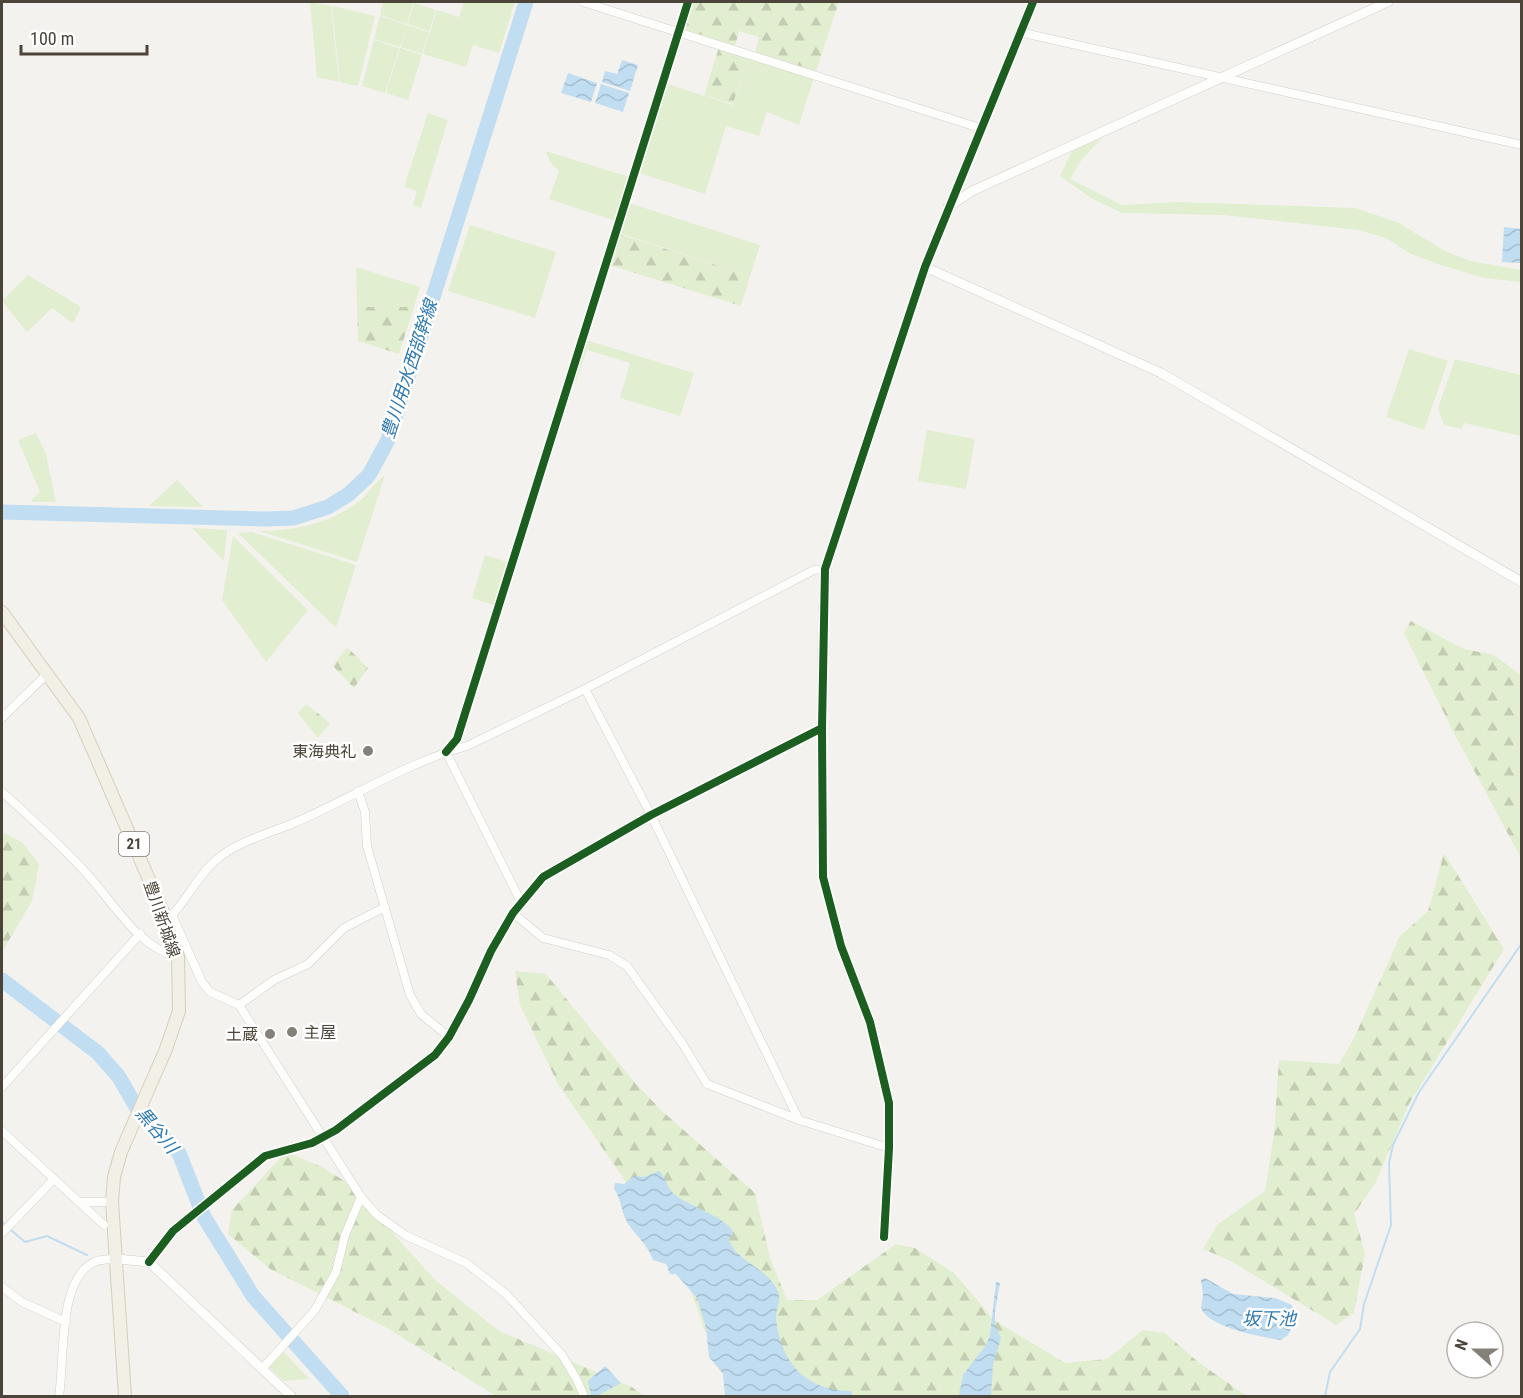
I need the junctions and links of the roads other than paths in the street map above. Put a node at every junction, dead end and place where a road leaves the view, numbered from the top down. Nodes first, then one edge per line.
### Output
1 (583, 2) edge
2 (688, 2) edge
3 (1033, 2) edge
4 (1388, 2) edge
5 (679, 31) junction
6 (1019, 32) junction
7 (1219, 77) junction
8 (980, 128) junction
9 (1521, 145) edge
10 (948, 207) junction
11 (925, 267) junction
12 (825, 569) junction
13 (1521, 582) edge
14 (2, 612) edge
15 (48, 674) junction
16 (585, 689) junction
17 (2, 718) edge
18 (822, 728) junction
19 (446, 752) junction
20 (357, 791) junction
21 (2, 792) edge
22 (651, 815) junction
23 (521, 902) junction
24 (385, 908) junction
25 (513, 913) junction
26 (170, 918) junction
27 (140, 934) junction
28 (178, 957) junction
29 (239, 1005) junction
30 (448, 1037) junction
31 (2, 1087) edge
32 (799, 1119) junction
33 (2, 1131) edge
34 (323, 1137) junction
35 (889, 1148) junction
36 (54, 1179) junction
37 (361, 1197) junction
38 (79, 1202) junction
39 (112, 1202) junction
40 (104, 1225) dead end
41 (2, 1233) edge
42 (884, 1237) dead end
43 (117, 1259) junction
44 (149, 1262) junction
45 (2, 1287) edge
46 (66, 1322) junction
47 (262, 1369) junction
48 (59, 1396) edge
49 (125, 1396) edge
50 (291, 1396) edge
51 (584, 1396) edge

1 - 5 street
2 - 5 street
3 - 6 street
4 - 7 street
5 - 8 street
5 - 19 street
6 - 7 street
6 - 8 street
7 - 9 street
7 - 10 street
8 - 10 street
10 - 11 street
11 - 12 street
11 - 13 street
12 - 16 street
12 - 18 street
14 - 15 main road, 豊川新城線 / 21
15 - 17 street
15 - 26 main road, 豊川新城線 / 21
16 - 19 street
16 - 22 street
18 - 22 street
18 - 35 street
19 - 20 street
19 - 23 street
20 - 24 street
20 - 26 street
21 - 27 street
22 - 23 street
22 - 32 street
23 - 25 street
24 - 29 street
24 - 30 street
25 - 30 street
25 - 32 street
26 - 28 main road, 豊川新城線 / 21
26 - 29 street
27 - 28 street
27 - 31 street
28 - 39 main road, 豊川新城線 / 21
29 - 34 street
30 - 34 street
32 - 35 street
33 - 36 street
34 - 37 street
34 - 44 street
35 - 42 street
36 - 38 street
36 - 41 street
37 - 47 street
37 - 51 street
38 - 39 street
38 - 40 street
39 - 43 main road, 豊川新城線 / 21
43 - 44 street
43 - 46 street
43 - 49 main road, 豊川新城線 / 21
44 - 47 street
45 - 46 street
46 - 48 street
47 - 50 street

